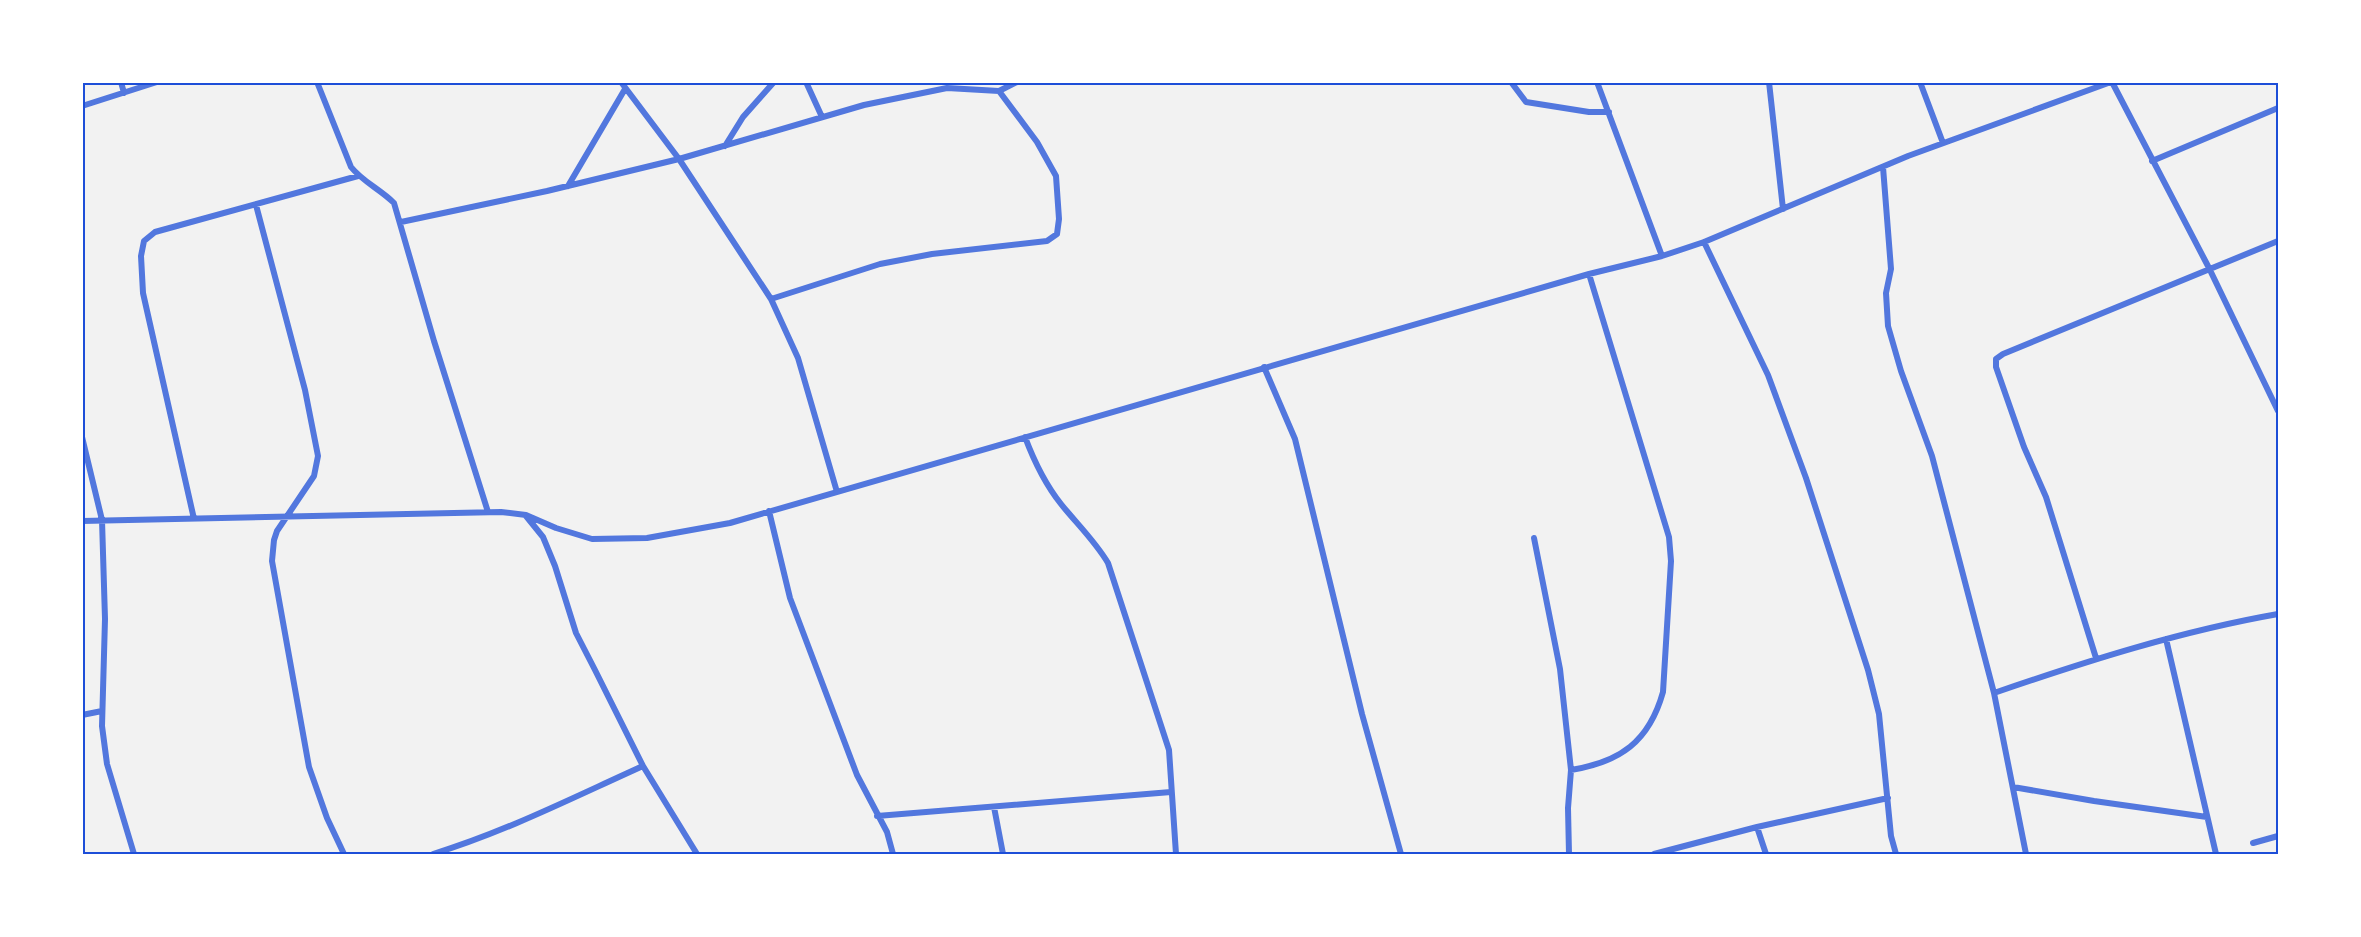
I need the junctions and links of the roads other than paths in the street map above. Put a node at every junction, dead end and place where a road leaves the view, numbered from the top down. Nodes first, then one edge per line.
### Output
1 (122, 82) edge
2 (157, 82) edge
3 (317, 82) edge
4 (621, 82) edge
5 (774, 82) edge
6 (806, 82) edge
7 (1017, 82) edge
8 (1511, 82) edge
9 (1597, 82) edge
10 (1769, 82) edge
11 (1920, 82) edge
12 (2112, 82) edge
13 (626, 89) junction
14 (999, 91) junction
15 (124, 93) junction
16 (82, 106) edge
17 (2278, 108) edge
18 (1609, 112) junction
19 (822, 117) junction
20 (1943, 143) junction
21 (725, 146) junction
22 (679, 159) junction
23 (2152, 161) junction
24 (1883, 167) junction
25 (358, 176) junction
26 (568, 186) junction
27 (256, 205) junction
28 (1783, 209) junction
29 (401, 222) junction
30 (2278, 241) edge
31 (1704, 242) junction
32 (1662, 256) junction
33 (2209, 268) junction
34 (1589, 274) junction
35 (771, 299) junction
36 (1264, 367) junction
37 (2278, 392) edge
38 (2270, 395) junction
39 (2278, 411) edge
40 (82, 437) edge
41 (1025, 437) junction
42 (837, 492) junction
43 (769, 511) junction
44 (488, 513) junction
45 (526, 515) junction
46 (285, 517) junction
47 (194, 519) junction
48 (102, 520) junction
49 (82, 521) edge
50 (1534, 538) dead end
51 (2278, 614) edge
52 (2166, 639) junction
53 (2096, 658) junction
54 (1994, 693) junction
55 (102, 711) junction
56 (82, 715) edge
57 (643, 766) junction
58 (1571, 770) junction
59 (2013, 787) junction
60 (1172, 792) junction
61 (1888, 798) junction
62 (994, 807) junction
63 (877, 816) junction
64 (2207, 817) junction
65 (1757, 827) junction
66 (2278, 836) edge
67 (2253, 843) dead end
68 (134, 855) edge
69 (344, 855) edge
70 (433, 855) edge
71 (697, 855) edge
72 (893, 855) edge
73 (1003, 855) edge
74 (1176, 855) edge
75 (1401, 855) edge
76 (1569, 855) edge
77 (1654, 855) edge
78 (1766, 855) edge
79 (1896, 855) edge
80 (2026, 855) edge
81 (2216, 855) edge

1 - 15 street
2 - 15 street
3 - 25 street
4 - 13 street
5 - 21 street
6 - 19 street
7 - 14 street
8 - 18 street
9 - 18 street
10 - 28 street
11 - 20 street
12 - 20 street
12 - 23 street
13 - 22 street
13 - 26 street
14 - 19 street
14 - 35 street
15 - 16 street
17 - 23 street
18 - 32 street
19 - 21 street
20 - 24 street
21 - 22 street
22 - 26 street
22 - 35 street
23 - 33 street
24 - 28 street
24 - 54 street
25 - 27 street
25 - 29 street
26 - 29 street
27 - 46 street
27 - 47 street
28 - 31 street
29 - 44 street
30 - 33 street
31 - 32 street
31 - 61 street
32 - 34 street
33 - 38 street
33 - 53 street
34 - 36 street
34 - 58 street
35 - 42 street
36 - 41 street
36 - 75 street
37 - 38 street
38 - 39 street
40 - 48 street
41 - 42 street
41 - 60 street
42 - 43 street
43 - 45 street
43 - 63 street
44 - 45 street
44 - 46 street
45 - 57 street
46 - 47 street
46 - 69 street
47 - 48 street
48 - 49 street
48 - 55 street
50 - 58 street
51 - 52 street
52 - 53 street
52 - 64 street
53 - 54 street
54 - 59 street
55 - 56 street
55 - 68 street
57 - 70 street
57 - 71 street
58 - 76 street
59 - 64 street
59 - 80 street
60 - 62 street
60 - 74 street
61 - 65 street
61 - 79 street
62 - 63 street
62 - 73 street
63 - 72 street
64 - 81 street
65 - 77 street
65 - 78 street
66 - 67 street

